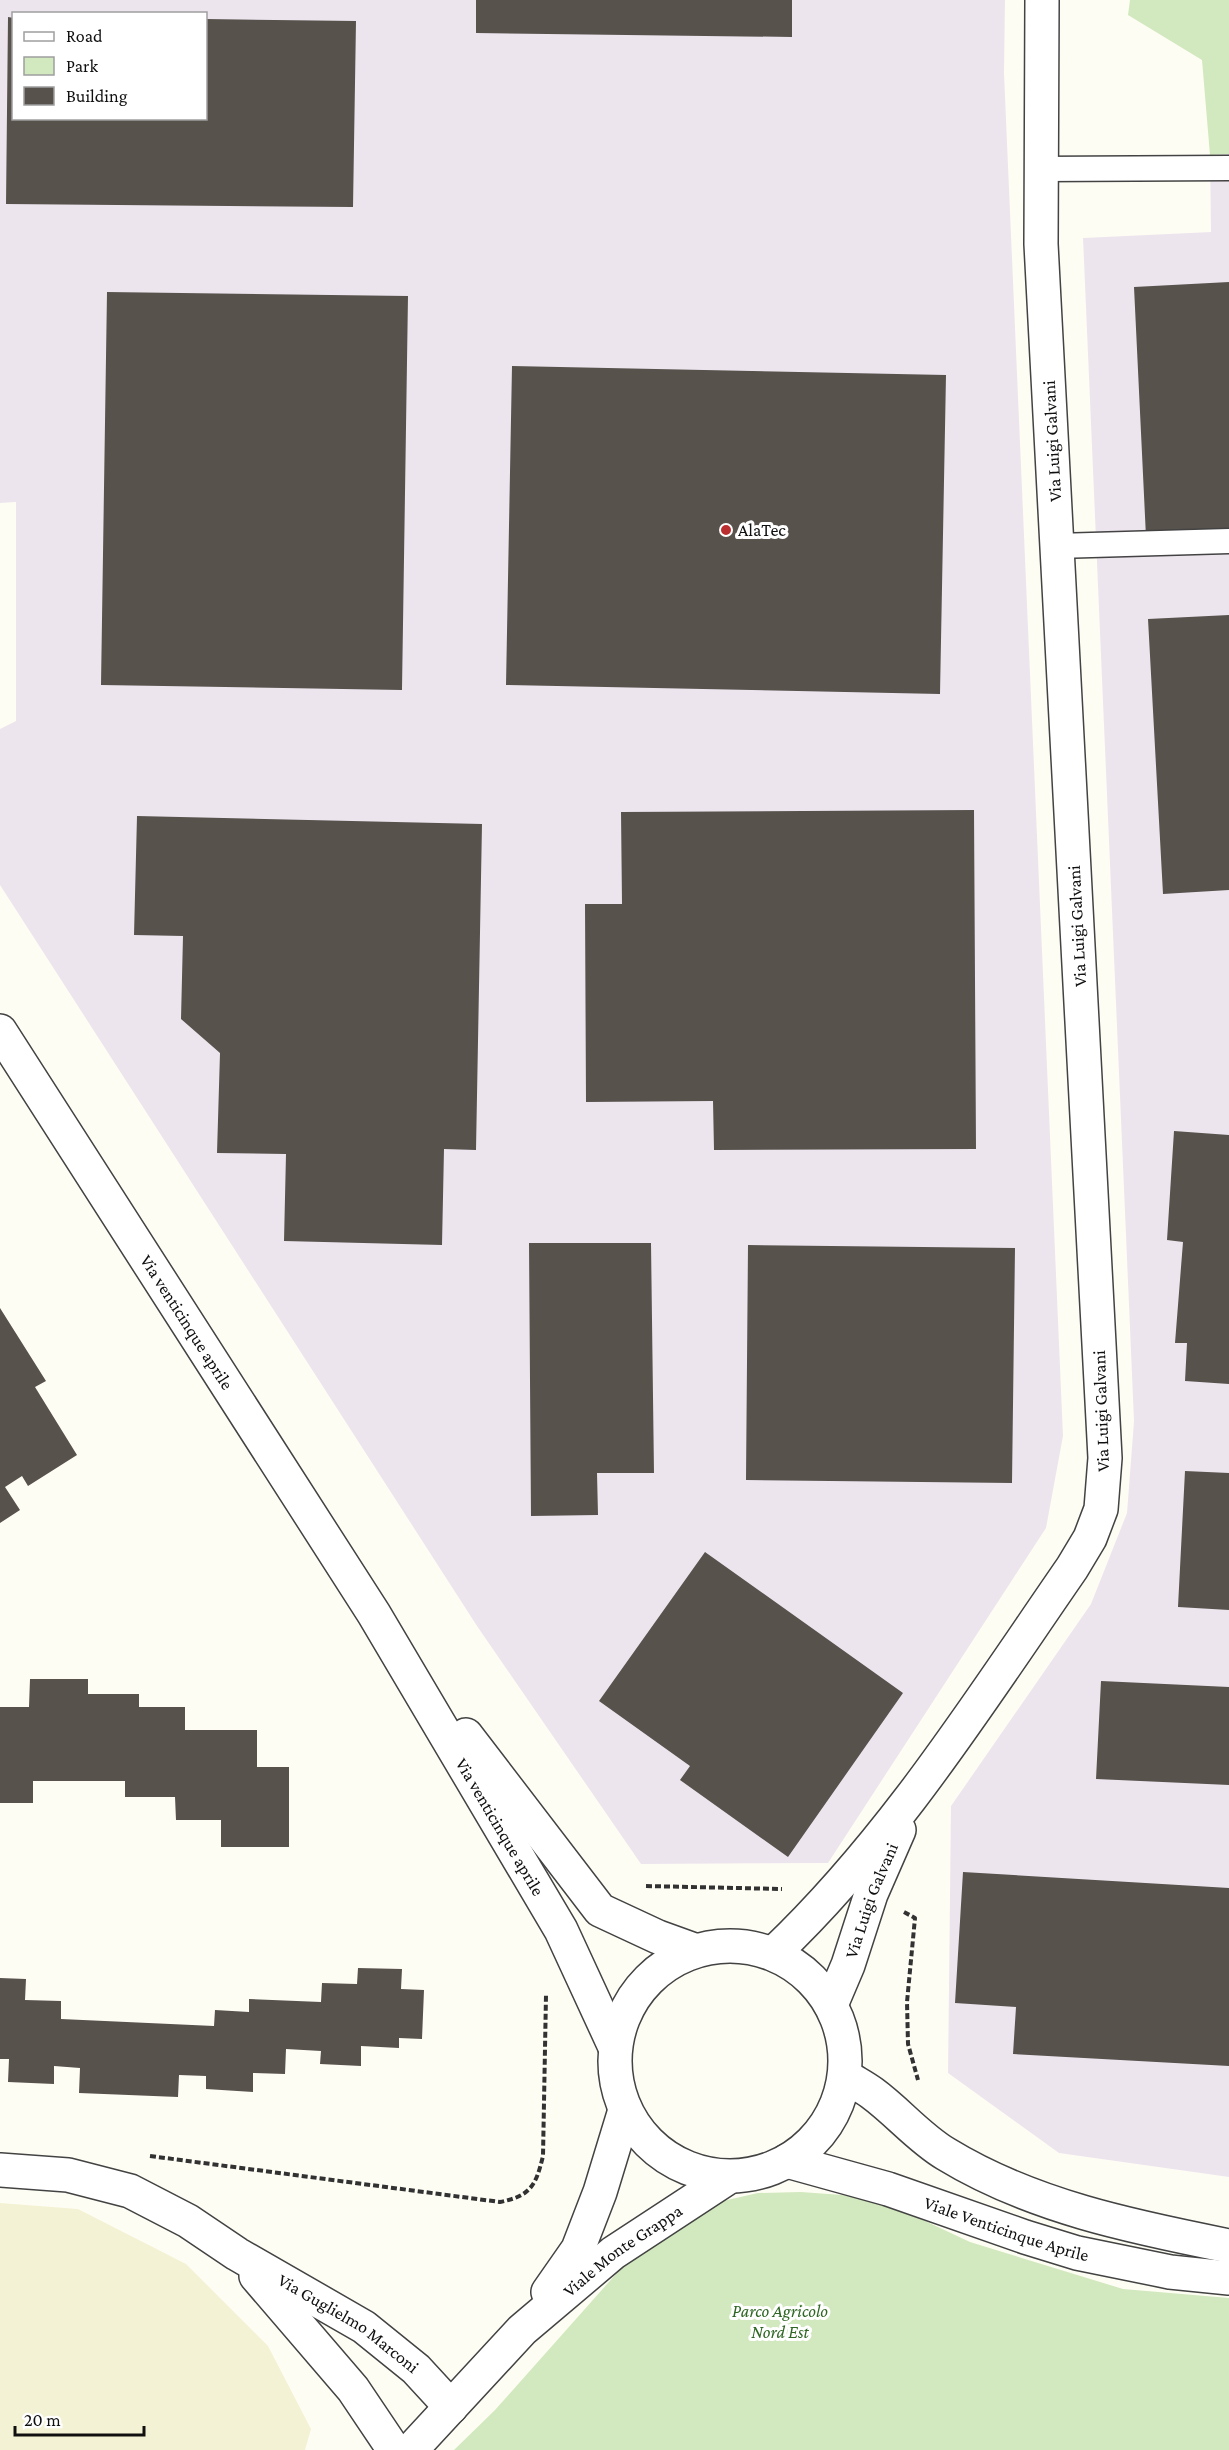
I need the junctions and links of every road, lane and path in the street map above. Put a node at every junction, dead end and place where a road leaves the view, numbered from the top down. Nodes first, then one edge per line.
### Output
1 (1042, 0) edge
2 (1229, 168) edge
3 (1041, 169) junction
4 (1229, 541) edge
5 (1057, 546) junction
6 (0, 1031) edge
7 (374, 1614) junction
8 (914, 1796) junction
9 (694, 1950) junction
10 (774, 1953) junction
11 (831, 2005) junction
12 (615, 2048) junction
13 (845, 2076) junction
14 (626, 2110) junction
15 (787, 2162) junction
16 (0, 2170) edge
17 (729, 2176) junction
18 (1229, 2246) edge
19 (237, 2254) junction
20 (1229, 2278) edge
21 (522, 2331) junction
22 (451, 2407) junction
23 (394, 2450) edge
24 (411, 2450) edge

1 - 3 street, Via Luigi Galvani
2 - 3 lane
3 - 5 street, Via Luigi Galvani
4 - 5 lane
5 - 8 street, Via Luigi Galvani
6 - 7 street, Via venticinque aprile
7 - 9 street, Via venticinque aprile
7 - 12 street, Via venticinque aprile
8 - 10 street, Via Luigi Galvani
8 - 11 street, Via Luigi Galvani
9 - 10 street
9 - 12 street
10 - 11 street
11 - 13 street
12 - 14 street
13 - 15 street
13 - 18 street
14 - 17 street
14 - 21 street, Viale Monte Grappa
15 - 17 street
15 - 20 street, Viale Venticinque Aprile
16 - 19 street, Via Guglielmo Marconi
17 - 21 street, Viale Monte Grappa
19 - 22 street, Via Guglielmo Marconi
19 - 23 street, Via Guglielmo Marconi
21 - 22 street, Viale Monte Grappa
22 - 24 street, Viale Monte Grappa

